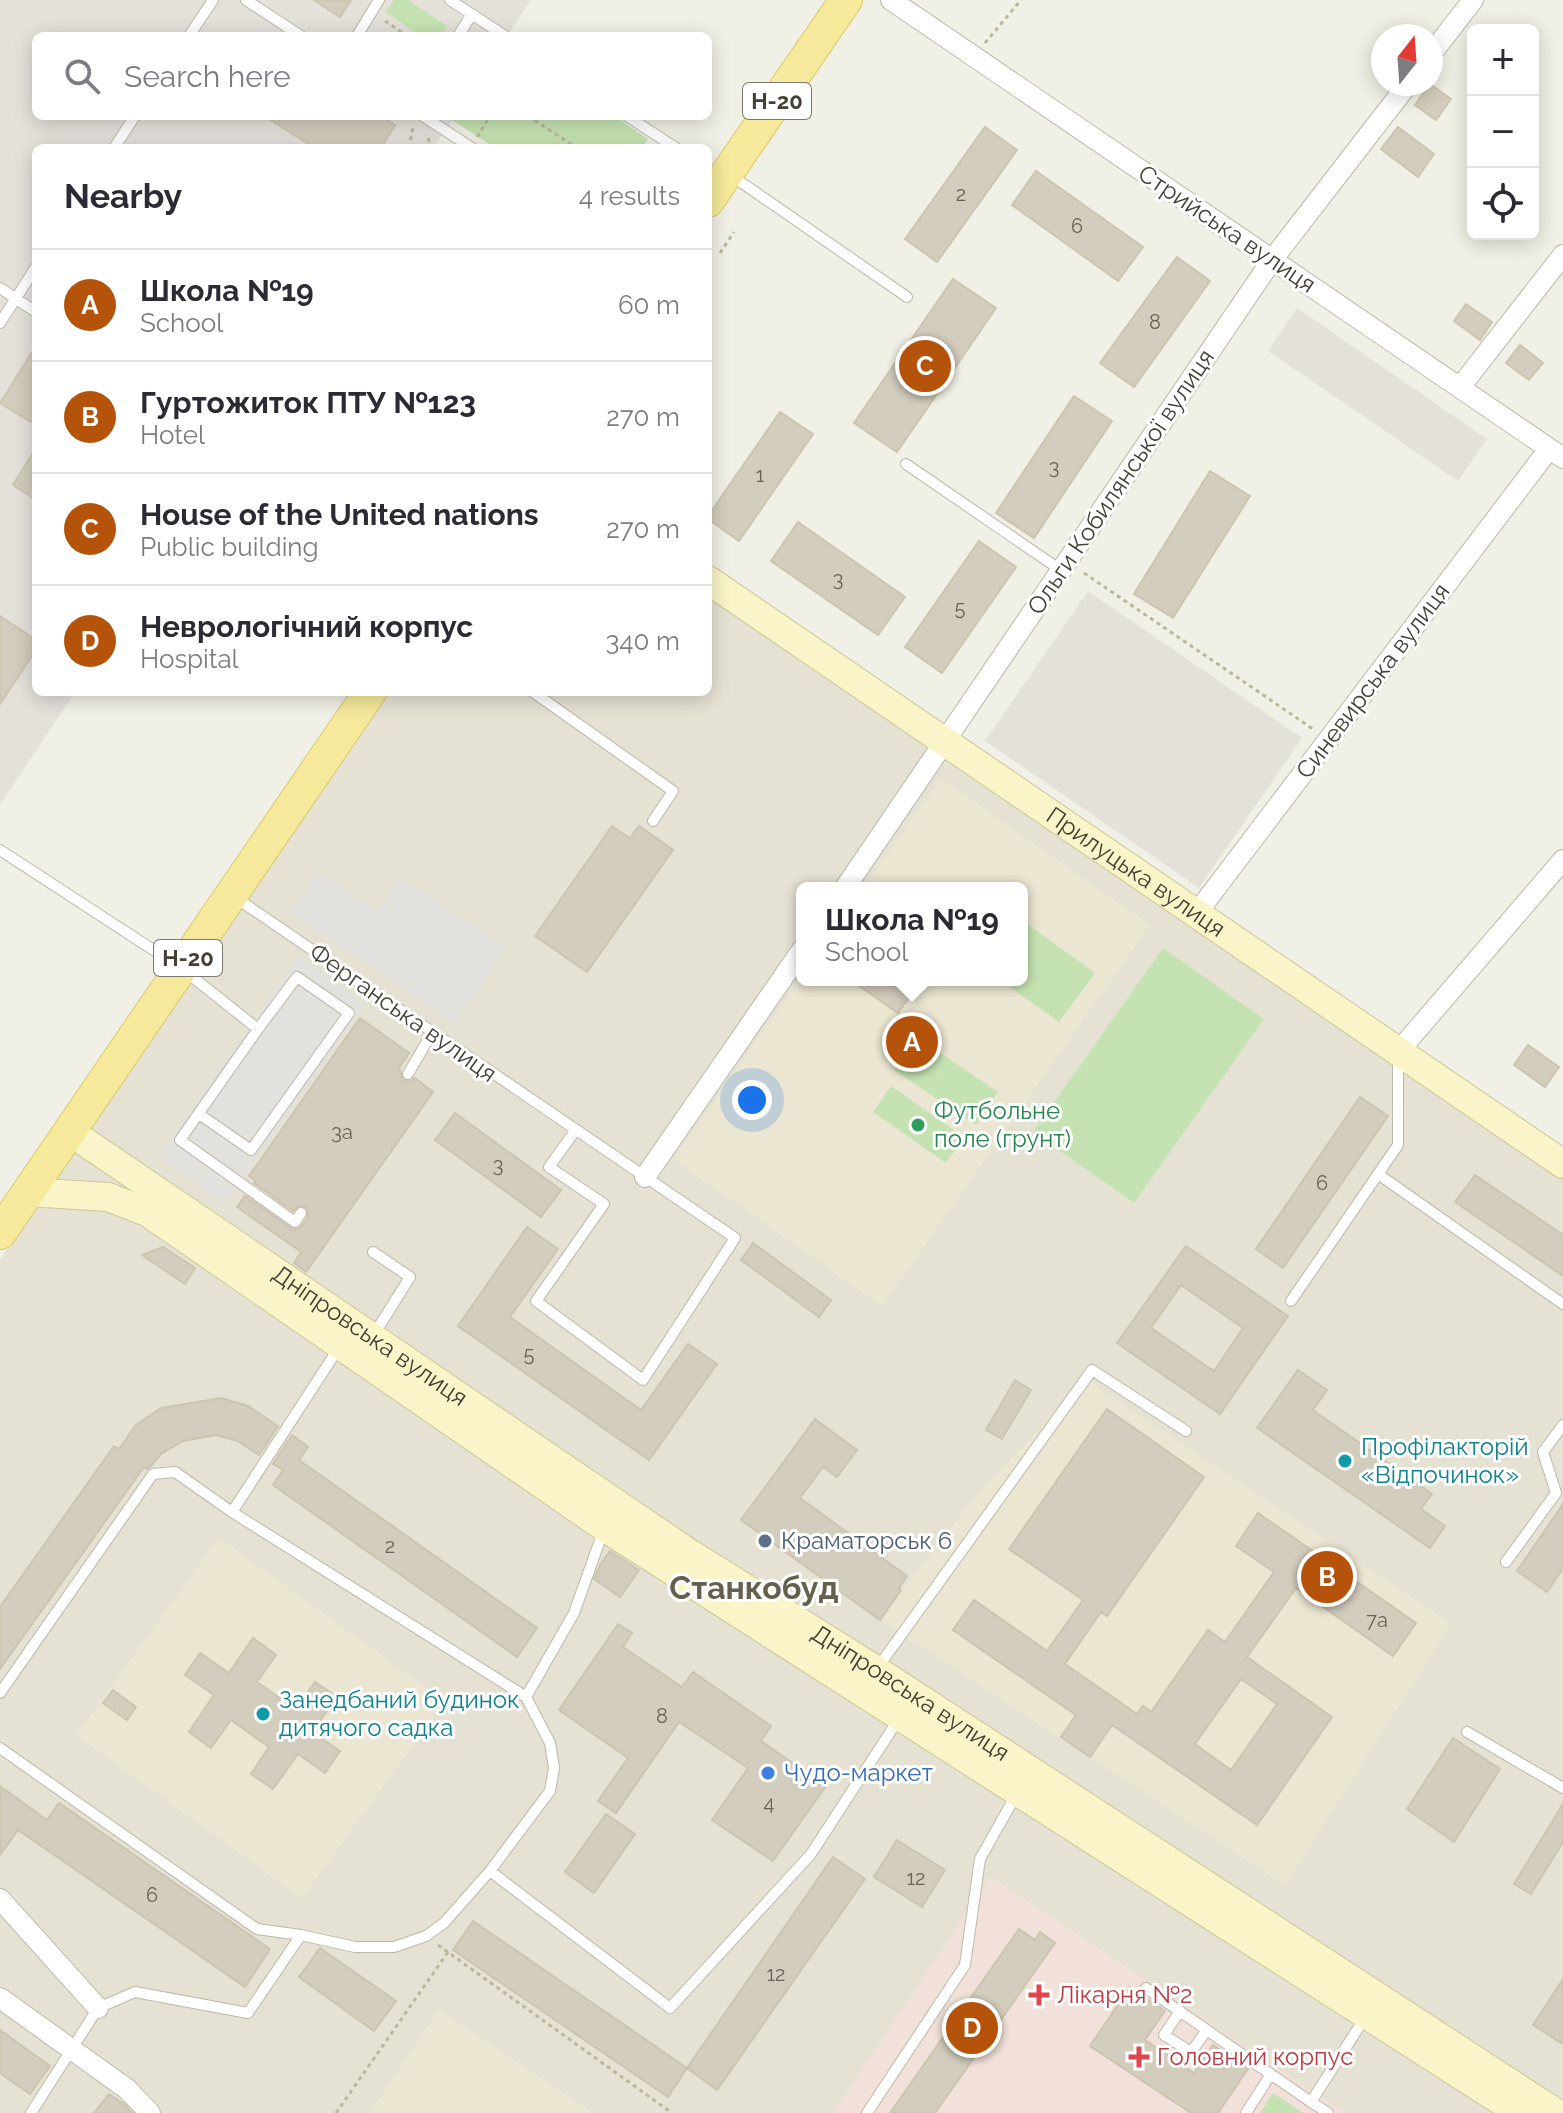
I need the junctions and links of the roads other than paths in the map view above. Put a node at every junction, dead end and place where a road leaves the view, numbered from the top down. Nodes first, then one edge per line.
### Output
1 (213, 0) edge
2 (246, 0) edge
3 (379, 0) edge
4 (450, 0) edge
5 (846, 0) edge
6 (891, 0) edge
7 (1473, 0) edge
8 (472, 14) junction
9 (192, 32) edge
10 (295, 32) edge
11 (360, 32) edge
12 (461, 32) edge
13 (499, 32) edge
14 (1443, 39) edge
15 (1399, 96) edge
16 (132, 120) edge
17 (429, 120) edge
18 (633, 120) edge
19 (117, 144) edge
20 (466, 144) edge
21 (670, 144) edge
22 (718, 182) edge
23 (1563, 255) edge
24 (1272, 260) junction
25 (32, 273) edge
26 (0, 288) edge
27 (907, 297) dead end
28 (16, 298) junction
29 (32, 309) edge
30 (0, 323) edge
31 (1461, 386) junction
32 (1556, 454) edge
33 (906, 464) dead end
34 (1065, 566) junction
35 (712, 583) edge
36 (367, 696) edge
37 (539, 696) edge
38 (946, 742) junction
39 (653, 821) dead end
40 (0, 850) edge
41 (1563, 860) edge
42 (849, 882) edge
43 (231, 895) junction
44 (1196, 914) junction
45 (796, 959) edge
46 (181, 968) junction
47 (258, 1029) junction
48 (432, 1033) junction
49 (1398, 1052) junction
50 (408, 1074) dead end
51 (199, 1114) junction
52 (69, 1131) junction
53 (575, 1131) junction
54 (1563, 1164) edge
55 (1378, 1174) junction
56 (645, 1177) junction
57 (28, 1192) junction
58 (301, 1213) dead end
59 (2, 1226) edge
60 (373, 1252) dead end
61 (1291, 1301) dead end
62 (1563, 1304) edge
63 (353, 1336) junction
64 (1563, 1425) edge
65 (1186, 1431) dead end
66 (232, 1512) junction
67 (612, 1517) junction
68 (1506, 1562) dead end
69 (869, 1681) junction
70 (0, 1693) edge
71 (526, 1697) junction
72 (907, 1706) junction
73 (1467, 1732) dead end
74 (0, 1748) edge
75 (1025, 1782) junction
76 (1563, 1788) edge
77 (490, 1871) junction
78 (0, 1899) edge
79 (301, 1935) junction
80 (1146, 1988) dead end
81 (0, 1998) edge
82 (1373, 2006) junction
83 (98, 2008) junction
84 (1180, 2011) junction
85 (1207, 2030) junction
86 (72, 2050) junction
87 (1271, 2074) junction
88 (1311, 2102) junction
89 (1560, 2112) edge
90 (31, 2113) edge
91 (150, 2113) edge
92 (867, 2113) edge
93 (1246, 2113) edge
94 (1328, 2113) edge
95 (1520, 2113) edge

1 - 9 lane
2 - 10 lane
3 - 11 lane
4 - 8 lane
5 - 22 main road, Н-20
6 - 24 street, Стрийська вулиця
7 - 14 street
8 - 12 lane
8 - 13 lane
15 - 24 street, Ольги Кобилянської вулиця
16 - 19 lane
17 - 20 lane
18 - 21 lane
22 - 27 lane
23 - 31 street
24 - 31 street, Стрийська вулиця
24 - 34 street, Ольги Кобилянської вулиця
25 - 28 lane
26 - 28 lane
28 - 29 lane
28 - 30 lane
31 - 32 street, Стрийська вулиця
32 - 44 street, Синевирська вулиця
33 - 34 lane
34 - 38 street, Ольги Кобилянської вулиця
35 - 38 street, Прилуцька вулиця
36 - 43 main road, Н-20
37 - 39 lane
38 - 42 street, Ольги Кобилянської вулиця
38 - 44 street, Прилуцька вулиця
40 - 46 lane
41 - 49 street
43 - 46 main road, Н-20
43 - 48 lane, Ферганська вулиця
44 - 49 street, Прилуцька вулиця
45 - 56 street
46 - 47 lane
46 - 52 main road, Н-20
47 - 51 lane
47 - 51 lane
48 - 50 lane
48 - 53 lane, Ферганська вулиця
49 - 54 street, Прилуцька вулиця
49 - 55 lane
51 - 58 lane
52 - 57 main road, Н-20
52 - 63 street, Дніпровська вулиця
53 - 56 lane, Ферганська вулиця
53 - 56 lane, Ферганська вулиця
55 - 61 lane
55 - 62 lane
57 - 59 main road, Н-20
57 - 63 street, Дніпровська вулиця
60 - 63 lane
63 - 66 lane
63 - 67 street, Дніпровська вулиця
64 - 68 lane
65 - 69 lane
66 - 70 lane
66 - 71 lane
67 - 69 street, Дніпровська вулиця
67 - 71 lane
69 - 72 street, Дніпровська вулиця
71 - 77 lane
72 - 75 street, Дніпровська вулиця
72 - 77 lane
73 - 76 lane
74 - 79 lane
75 - 82 street, Дніпровська вулиця
75 - 92 lane
77 - 79 lane
78 - 83 street
79 - 83 lane
80 - 84 lane
81 - 86 street
82 - 88 lane
82 - 89 street, Дніпровська вулиця
82 - 95 street, Дніпровська вулиця
83 - 86 lane
84 - 85 lane
84 - 85 lane
85 - 87 lane
86 - 90 lane
86 - 91 street
87 - 88 lane
87 - 93 lane
88 - 94 lane

